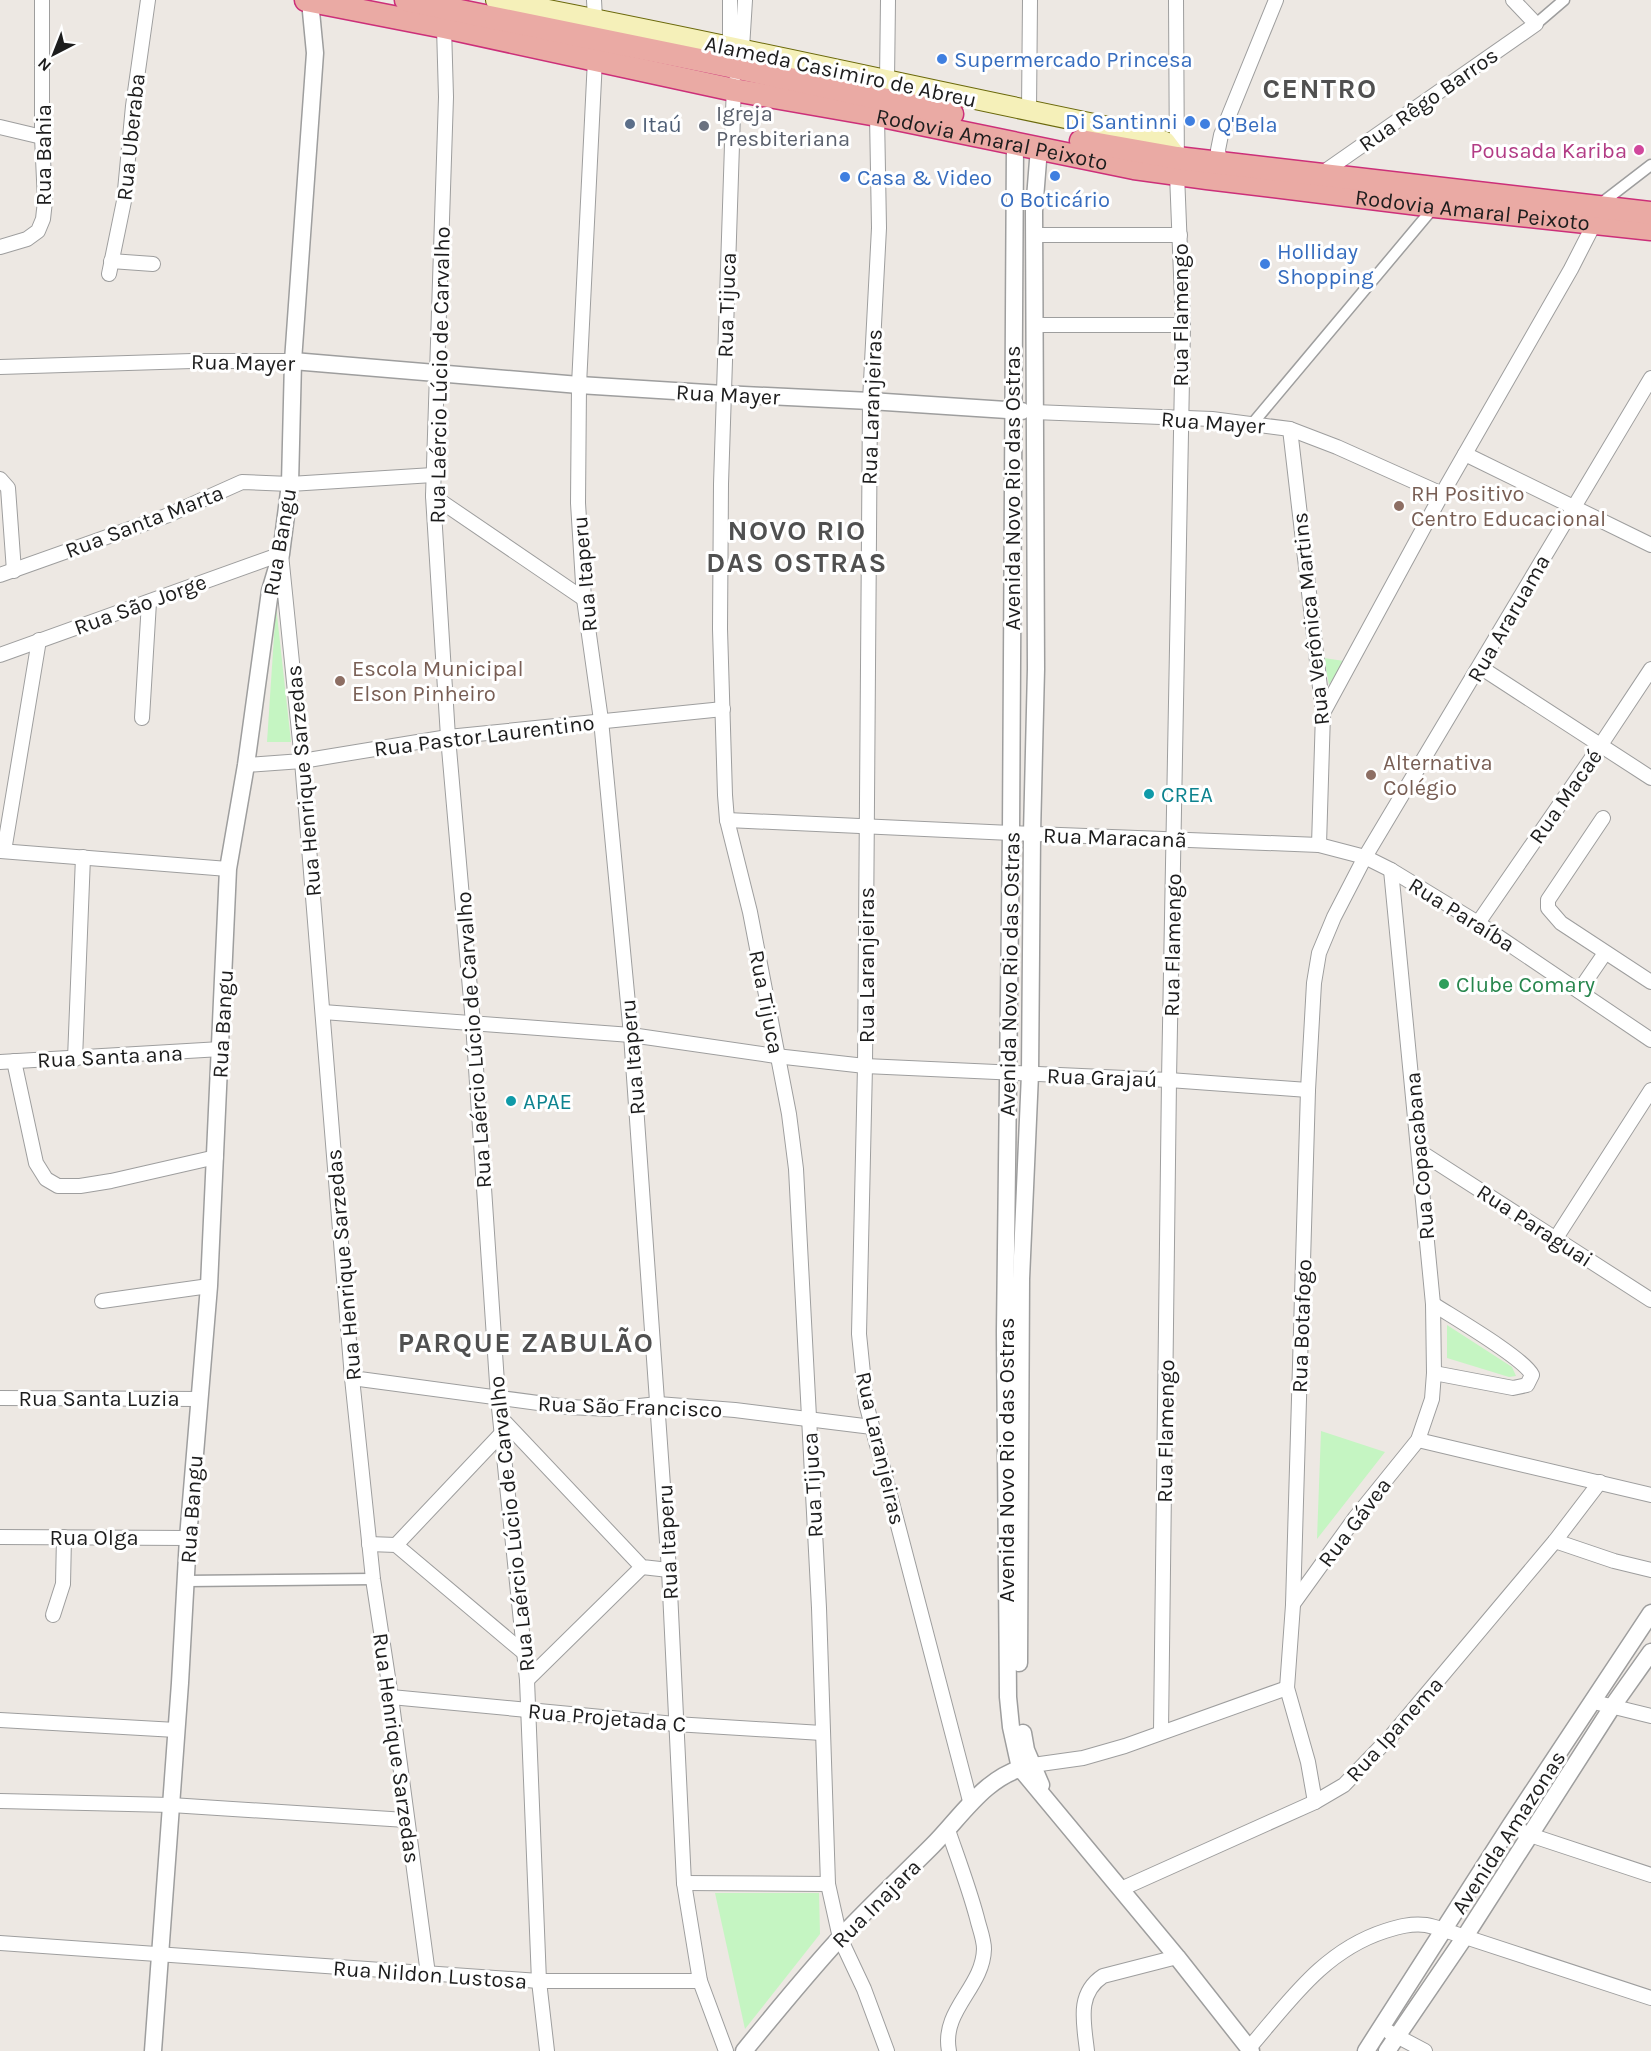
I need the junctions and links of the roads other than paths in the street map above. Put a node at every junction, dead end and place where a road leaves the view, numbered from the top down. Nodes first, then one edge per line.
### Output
1 (42, 0) edge
2 (148, 0) edge
3 (308, 0) edge
4 (406, 0) edge
5 (496, 0) edge
6 (730, 0) edge
7 (745, 0) edge
8 (888, 0) edge
9 (1030, 0) edge
10 (1176, 0) edge
11 (1276, 0) edge
12 (1513, 0) edge
13 (1564, 0) edge
14 (595, 9) edge
15 (443, 11) edge
16 (1536, 24) junction
17 (735, 54) junction
18 (595, 59) junction
19 (887, 81) junction
20 (734, 90) junction
21 (1029, 111) junction
22 (877, 115) junction
23 (0, 127) edge
24 (42, 137) junction
25 (1015, 143) junction
26 (1039, 148) junction
27 (1651, 165) edge
28 (1177, 166) junction
29 (1221, 171) junction
30 (1321, 174) junction
31 (1435, 206) junction
32 (1651, 213) edge
33 (1595, 216) junction
34 (1651, 229) edge
35 (1034, 235) junction
36 (1180, 236) junction
37 (0, 247) edge
38 (153, 264) dead end
39 (1034, 325) junction
40 (1183, 325) junction
41 (293, 361) junction
42 (0, 368) edge
43 (438, 374) junction
44 (1651, 378) edge
45 (579, 385) junction
46 (723, 394) junction
47 (870, 401) junction
48 (1012, 411) junction
49 (1034, 412) junction
50 (1180, 419) junction
51 (1253, 423) junction
52 (1290, 429) junction
53 (1465, 454) junction
54 (433, 475) junction
55 (0, 479) edge
56 (290, 484) junction
57 (1442, 494) junction
58 (433, 496) junction
59 (1573, 507) junction
60 (1651, 544) edge
61 (281, 554) junction
62 (14, 571) junction
63 (0, 575) edge
64 (584, 598) junction
65 (148, 602) junction
66 (39, 640) junction
67 (0, 655) edge
68 (1480, 667) junction
69 (1651, 669) edge
70 (723, 709) junction
71 (1323, 713) junction
72 (142, 718) dead end
73 (602, 720) junction
74 (448, 737) junction
75 (1600, 746) junction
76 (302, 761) junction
77 (246, 765) junction
78 (1651, 778) edge
79 (1603, 818) dead end
80 (727, 820) junction
81 (866, 827) junction
82 (1011, 833) junction
83 (1032, 834) junction
84 (1174, 840) junction
85 (1318, 845) junction
86 (2, 851) edge
87 (83, 857) junction
88 (1365, 857) junction
89 (228, 869) junction
90 (1391, 870) junction
91 (1478, 923) junction
92 (1605, 953) junction
93 (1651, 982) edge
94 (1579, 991) junction
95 (323, 1012) junction
96 (473, 1023) junction
97 (631, 1035) junction
98 (1651, 1040) edge
99 (221, 1049) junction
100 (777, 1056) junction
101 (75, 1059) junction
102 (7, 1061) edge
103 (865, 1066) junction
104 (1008, 1074) junction
105 (1030, 1074) junction
106 (1169, 1080) junction
107 (1308, 1090) junction
108 (1651, 1090) edge
109 (1419, 1151) junction
110 (216, 1157) junction
111 (1556, 1238) junction
112 (209, 1286) junction
113 (1651, 1300) edge
114 (102, 1301) dead end
115 (1433, 1304) junction
116 (1434, 1373) junction
117 (352, 1378) junction
118 (0, 1398) edge
119 (498, 1398) junction
120 (199, 1399) junction
121 (658, 1404) junction
122 (808, 1417) junction
123 (502, 1426) junction
124 (872, 1427) junction
125 (1418, 1440) junction
126 (1599, 1482) junction
127 (1651, 1496) edge
128 (0, 1537) edge
129 (64, 1537) junction
130 (188, 1538) junction
131 (1556, 1541) junction
132 (369, 1544) junction
133 (396, 1545) junction
134 (642, 1567) junction
135 (669, 1570) junction
136 (1651, 1570) edge
137 (374, 1579) junction
138 (187, 1581) junction
139 (1293, 1605) junction
140 (1651, 1613) edge
141 (53, 1615) dead end
142 (523, 1652) junction
143 (1651, 1652) edge
144 (527, 1680) junction
145 (1287, 1688) junction
146 (391, 1697) junction
147 (1594, 1702) junction
148 (1612, 1707) junction
149 (527, 1709) junction
150 (1651, 1716) edge
151 (0, 1720) edge
152 (675, 1724) junction
153 (176, 1730) junction
154 (1161, 1732) junction
155 (822, 1733) junction
156 (1027, 1767) junction
157 (0, 1801) edge
158 (970, 1802) junction
159 (1315, 1802) junction
160 (171, 1805) junction
161 (406, 1820) junction
162 (1510, 1826) junction
163 (948, 1830) junction
164 (1530, 1835) junction
165 (1651, 1875) edge
166 (684, 1883) junction
167 (828, 1884) junction
168 (1121, 1889) junction
169 (1444, 1930) junction
170 (840, 1938) junction
171 (1464, 1938) junction
172 (0, 1943) edge
173 (161, 1954) junction
174 (1177, 1957) junction
175 (428, 1974) junction
176 (539, 1981) junction
177 (700, 1981) junction
178 (1651, 1998) edge
179 (1382, 2028) junction
180 (1397, 2036) junction
181 (1250, 2050) edge
182 (153, 2051) edge
183 (547, 2051) edge
184 (726, 2051) edge
185 (744, 2051) edge
186 (886, 2051) edge
187 (949, 2051) edge
188 (1087, 2051) edge
189 (1366, 2051) edge
190 (1388, 2051) edge
191 (1425, 2051) edge

1 - 24 street, Rua Bahia
2 - 38 street, Rua Uberaba
3 - 15 highway, Rodovia Amaral Peixoto
3 - 41 street, Rua Bangu
4 - 15 highway, Rodovia Amaral Peixoto
5 - 14 main road, Alameda Casimiro de Abreu
6 - 17 street
7 - 17 street
8 - 19 street
9 - 21 street
10 - 28 street, Rua Flamengo
11 - 29 street
12 - 16 street
13 - 16 street
14 - 17 main road, Alameda Casimiro de Abreu
15 - 17 highway, Rodovia Amaral Peixoto
15 - 18 highway, Rodovia Amaral Peixoto
15 - 43 street, Rua Laércio Lúcio de Carvalho
16 - 30 street, Rua Rêgo Barros
17 - 19 main road, Alameda Casimiro de Abreu
17 - 20 street, Rua Tijuca
17 - 28 highway, Rodovia Amaral Peixoto
18 - 20 highway, Rodovia Amaral Peixoto
18 - 45 street, Rua Itaperu
19 - 21 main road, Alameda Casimiro de Abreu
20 - 22 highway, Rodovia Amaral Peixoto
20 - 46 street, Rua Tijuca
21 - 28 main road, Alameda Casimiro de Abreu
22 - 25 highway, Rodovia Amaral Peixoto
22 - 47 street, Rua Laranjeiras
23 - 24 street
24 - 37 street, Rua Bahia
25 - 26 highway, Rodovia Amaral Peixoto
25 - 48 street, Avenida Novo Rio das Ostras
26 - 28 highway, Rodovia Amaral Peixoto
26 - 35 street, Avenida Novo Rio das Ostras
27 - 33 street
28 - 29 highway, Rodovia Amaral Peixoto
28 - 36 street, Rua Flamengo
29 - 30 highway, Rodovia Amaral Peixoto
29 - 31 highway, Rodovia Amaral Peixoto
30 - 33 highway, Rodovia Amaral Peixoto
31 - 33 highway, Rodovia Amaral Peixoto
31 - 51 street
32 - 33 highway, Rodovia Amaral Peixoto
33 - 34 highway, Rodovia Amaral Peixoto
33 - 53 street
35 - 36 street
35 - 39 street, Avenida Novo Rio das Ostras
36 - 40 street, Rua Flamengo
39 - 40 street
39 - 49 street, Avenida Novo Rio das Ostras
40 - 50 street, Rua Flamengo
41 - 42 street, Rua Mayer
41 - 43 street, Rua Mayer
41 - 56 street, Rua Bangu
43 - 45 street, Rua Mayer
43 - 54 street, Rua Laércio Lúcio de Carvalho
44 - 59 street, Rua Araruama
45 - 46 street, Rua Mayer
45 - 64 street, Rua Itaperu
46 - 47 street, Rua Mayer
46 - 70 street, Rua Tijuca
47 - 48 street, Rua Mayer
47 - 81 street, Rua Laranjeiras
48 - 49 street, Rua Mayer
48 - 82 street, Avenida Novo Rio das Ostras
49 - 50 street, Rua Mayer
49 - 83 street, Avenida Novo Rio das Ostras
50 - 51 street, Rua Mayer
50 - 84 street, Rua Flamengo
51 - 52 street, Rua Mayer
52 - 57 street, Rua Mayer
52 - 71 street, Rua Verônica Martins
53 - 57 street
53 - 59 street
54 - 56 street, Rua Santa Marta
54 - 58 street, Rua Laércio Lúcio de Carvalho
55 - 62 street
56 - 61 street, Rua Bangu
56 - 62 street, Rua Santa Marta
57 - 71 street
58 - 64 street
58 - 74 street, Rua Laércio Lúcio de Carvalho
59 - 60 street
59 - 68 street, Rua Araruama
61 - 65 street, Rua São Jorge
61 - 76 street, Rua Henrique Sarzedas
61 - 77 street, Rua Bangu
62 - 63 street, Rua Santa Marta
64 - 73 street, Rua Itaperu
65 - 66 street, Rua São Jorge
65 - 72 street
66 - 67 street, Rua São Jorge
66 - 86 street
68 - 75 street
68 - 88 street, Rua Araruama
69 - 75 street, Rua Macaé
70 - 73 street, Rua Pastor Laurentino
70 - 80 street, Rua Tijuca
71 - 85 street, Rua Verônica Martins
73 - 74 street, Rua Pastor Laurentino
73 - 97 street, Rua Itaperu
74 - 76 street, Rua Pastor Laurentino
74 - 96 street, Rua Laércio Lúcio de Carvalho
75 - 78 street
75 - 91 street, Rua Macaé
76 - 77 street, Rua Pastor Laurentino
76 - 95 street, Rua Henrique Sarzedas
77 - 89 street, Rua Bangu
79 - 92 street
80 - 81 street, Rua Maracanã
80 - 100 street, Rua Tijuca
81 - 82 street, Rua Maracanã
81 - 103 street, Rua Laranjeiras
82 - 83 street, Rua Maracanã
82 - 104 street, Avenida Novo Rio das Ostras
83 - 84 street, Rua Maracanã
83 - 105 street, Avenida Novo Rio das Ostras
84 - 85 street, Rua Maracanã
84 - 106 street, Rua Flamengo
85 - 88 street, Rua Maracanã
86 - 87 street
87 - 89 street
87 - 101 street
88 - 90 street, Rua Maracanã
88 - 107 street, Rua Botafogo
89 - 99 street, Rua Bangu
90 - 91 street, Rua Paraíba
90 - 109 street, Rua Copacabana
91 - 94 street, Rua Paraíba
92 - 93 street
92 - 94 street
94 - 98 street, Rua Paraíba
95 - 96 street, Rua Grajaú
95 - 117 street, Rua Henrique Sarzedas
96 - 97 street, Rua Grajaú
96 - 119 street, Rua Laércio Lúcio de Carvalho
97 - 100 street, Rua Grajaú
97 - 121 street, Rua Itaperu
99 - 101 street, Rua Santa ana
99 - 110 street, Rua Bangu
100 - 103 street, Rua Grajaú
100 - 122 street, Rua Tijuca
101 - 102 street, Rua Santa ana
102 - 110 street
103 - 104 street, Rua Grajaú
103 - 124 street, Rua Laranjeiras
104 - 105 street, Rua Grajaú
104 - 156 street, Avenida Novo Rio das Ostras
105 - 106 street, Rua Grajaú
105 - 156 street, Avenida Novo Rio das Ostras
106 - 107 street, Rua Grajaú
106 - 154 street, Rua Flamengo
107 - 139 street, Rua Botafogo
108 - 111 street
109 - 111 street, Rua Paraguai
109 - 115 street, Rua Copacabana
110 - 112 street, Rua Bangu
111 - 113 street, Rua Paraguai
112 - 114 street
112 - 120 street, Rua Bangu
115 - 116 street, Rua Copacabana
115 - 116 street
116 - 125 street, Rua Copacabana
117 - 119 street, Rua São Francisco
117 - 132 street, Rua Henrique Sarzedas
118 - 120 street, Rua Santa Luzia
119 - 121 street, Rua São Francisco
119 - 123 street, Rua Laércio Lúcio de Carvalho
120 - 130 street, Rua Bangu
121 - 122 street, Rua São Francisco
121 - 135 street, Rua Itaperu
122 - 124 street, Rua São Francisco
122 - 155 street, Rua Tijuca
123 - 133 street
123 - 134 street
123 - 142 street, Rua Laércio Lúcio de Carvalho
124 - 158 street, Rua Laranjeiras
125 - 126 street
125 - 139 street, Rua Gávea
126 - 127 street
126 - 131 street, Rua Ipanema
128 - 129 street, Rua Olga
129 - 130 street, Rua Olga
129 - 141 street
130 - 138 street, Rua Bangu
131 - 136 street
131 - 159 street, Rua Ipanema
132 - 133 street
132 - 137 street, Rua Henrique Sarzedas
133 - 142 street
134 - 135 street
134 - 144 street
135 - 152 street, Rua Itaperu
137 - 138 street
137 - 146 street, Rua Henrique Sarzedas
138 - 153 street, Rua Bangu
139 - 145 street, Rua Botafogo
140 - 147 street, Avenida Amazonas
142 - 144 street, Rua Laércio Lúcio de Carvalho
143 - 148 street, Avenida Amazonas
144 - 149 street, Rua Laércio Lúcio de Carvalho
145 - 154 street
145 - 159 street, Rua Botafogo
146 - 149 street, Rua Projetada C
146 - 161 street, Rua Henrique Sarzedas
147 - 148 street
147 - 162 street, Avenida Amazonas
148 - 150 street
148 - 164 street, Avenida Amazonas
149 - 152 street, Rua Projetada C
149 - 176 street, Rua Laércio Lúcio de Carvalho
151 - 153 street
152 - 155 street, Rua Projetada C
152 - 166 street, Rua Itaperu
153 - 160 street, Rua Bangu
154 - 156 street
155 - 167 street, Rua Tijuca
156 - 158 street, Rua Inajara
156 - 168 street, Avenida Novo Rio das Ostras
157 - 160 street
158 - 163 street, Rua Inajara
159 - 168 street, Rua Ipanema
160 - 161 street
160 - 173 street, Rua Bangu
161 - 175 street, Rua Henrique Sarzedas
162 - 164 street
162 - 169 street, Avenida Amazonas
163 - 170 street, Rua Inajara
163 - 187 street
164 - 165 street
164 - 171 street, Avenida Amazonas
166 - 167 street
166 - 177 street, Rua Itaperu
167 - 170 street, Rua Tijuca
168 - 174 street, Avenida Novo Rio das Ostras
169 - 171 street
169 - 179 street, Avenida Amazonas
169 - 181 street
170 - 185 street, Rua Inajara
170 - 186 street, Rua Tijuca
171 - 178 street
171 - 180 street, Avenida Amazonas
172 - 173 street
173 - 175 street, Rua Nildon Lustosa
173 - 182 street, Rua Bangu
174 - 181 street, Avenida Novo Rio das Ostras
174 - 188 street
175 - 176 street, Rua Nildon Lustosa
176 - 177 street, Rua Nildon Lustosa
176 - 183 street, Rua Laércio Lúcio de Carvalho
177 - 184 street, Rua Itaperu
179 - 180 street
179 - 189 street, Avenida Amazonas
180 - 190 street, Avenida Amazonas
180 - 191 street

